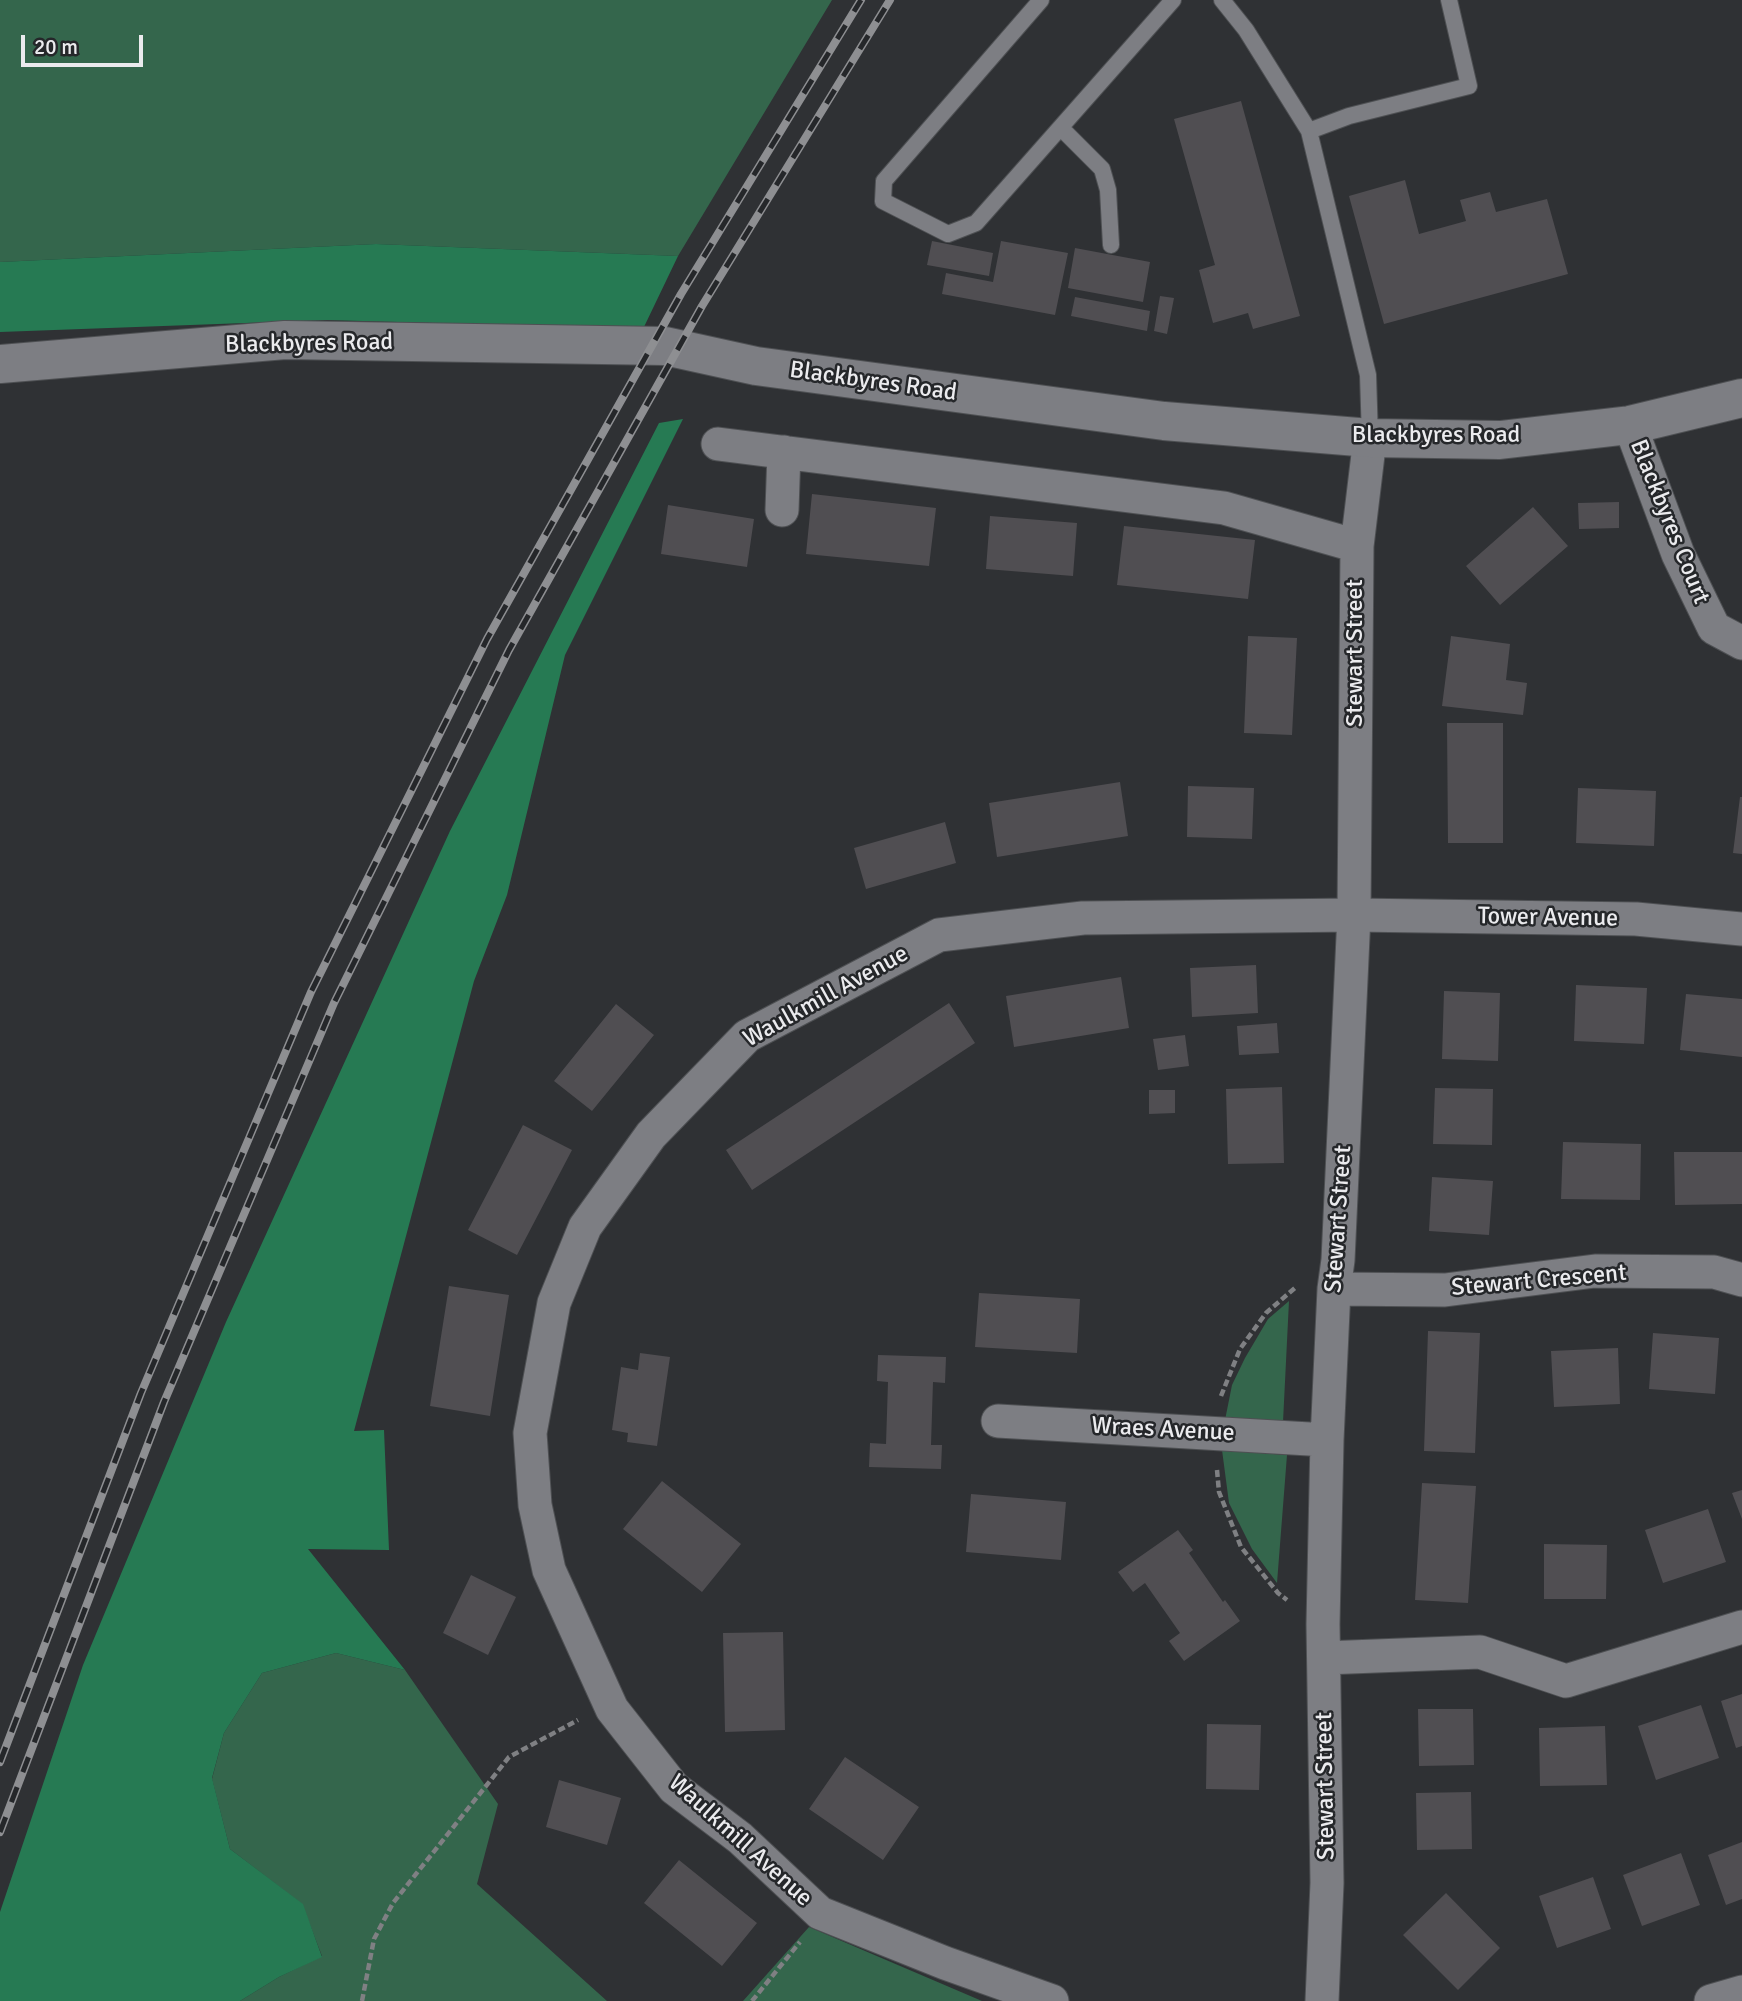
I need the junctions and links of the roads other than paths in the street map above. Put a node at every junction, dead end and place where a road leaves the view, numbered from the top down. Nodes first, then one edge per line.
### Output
1 (1041, 0) edge
2 (1173, 0) edge
3 (1222, 0) edge
4 (1449, 0) edge
5 (1060, 128) junction
6 (1309, 131) junction
7 (1111, 244) dead end
8 (0, 364) edge
9 (1742, 398) edge
10 (1630, 425) junction
11 (1370, 438) junction
12 (719, 444) dead end
13 (784, 452) junction
14 (782, 510) dead end
15 (1357, 546) junction
16 (1742, 643) edge
17 (1354, 915) junction
18 (1742, 929) edge
19 (1742, 1280) edge
20 (1334, 1289) junction
21 (998, 1421) dead end
22 (1327, 1440) junction
23 (1742, 1627) edge
24 (1324, 1658) junction
25 (1742, 1992) edge
26 (1052, 2001) edge
27 (1322, 2001) edge
28 (1711, 2001) edge

1 - 5 lane
2 - 5 lane
3 - 6 lane
4 - 6 lane
5 - 7 lane
6 - 11 lane
8 - 11 street, Blackbyres Road
9 - 10 street, Blackbyres Road
10 - 11 street, Blackbyres Road
10 - 16 street, Blackbyres Court
11 - 15 street, Stewart Street
12 - 13 street
13 - 14 street
13 - 15 street
15 - 17 street, Stewart Street
17 - 18 street, Tower Avenue
17 - 20 street, Stewart Street
17 - 26 street, Waulkmill Avenue
19 - 20 street, Stewart Crescent
20 - 22 street, Stewart Street
21 - 22 street, Wraes Avenue
22 - 24 street, Stewart Street
23 - 24 street
24 - 27 street, Stewart Street
25 - 28 street

